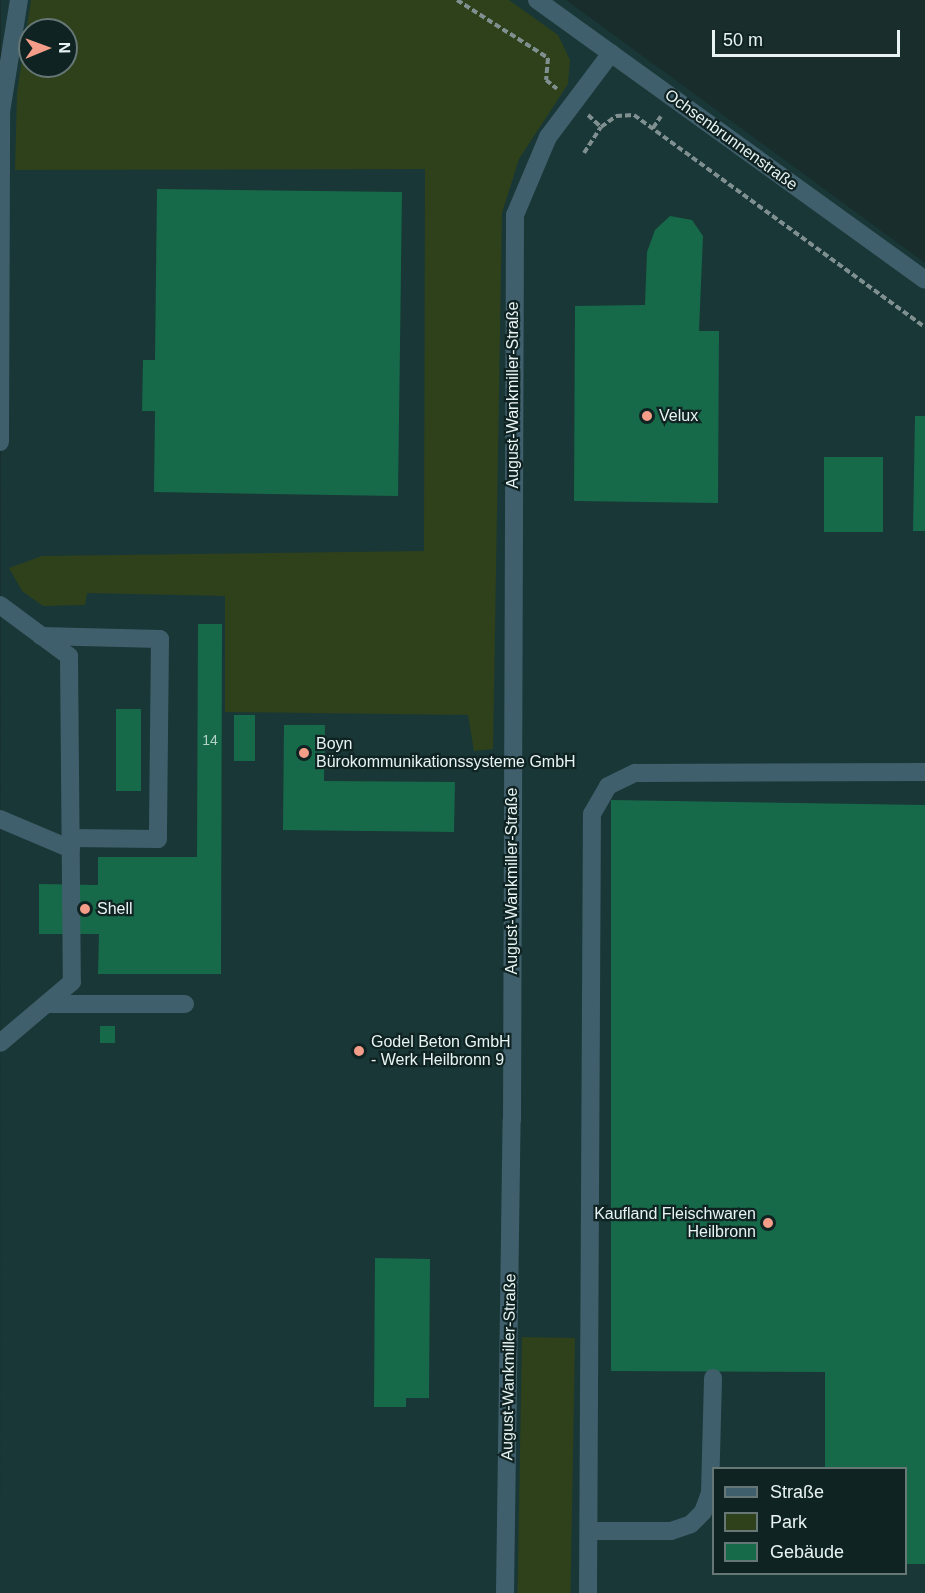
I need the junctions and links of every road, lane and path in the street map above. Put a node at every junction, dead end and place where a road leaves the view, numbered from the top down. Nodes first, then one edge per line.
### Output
1 (19, 0) edge
2 (457, 0) edge
3 (537, 0) edge
4 (611, 53) junction
5 (574, 102) junction
6 (601, 127) junction
7 (584, 153) dead end
8 (925, 280) edge
9 (925, 327) edge
10 (0, 442) edge
11 (0, 605) edge
12 (41, 636) junction
13 (925, 772) edge
14 (0, 819) edge
15 (71, 844) junction
16 (46, 1004) junction
17 (185, 1004) dead end
18 (0, 1043) edge
19 (713, 1378) dead end
20 (589, 1531) junction
21 (505, 1593) edge
22 (588, 1593) edge

1 - 10 street
2 - 5 path
3 - 4 street, Ochsenbrunnenstraße
4 - 5 street, August-Wankmiller-Straße
4 - 8 street, Ochsenbrunnenstraße
5 - 6 path
5 - 21 street, August-Wankmiller-Straße
6 - 7 path
6 - 9 path
11 - 12 street
12 - 15 street
12 - 15 street
13 - 20 street
14 - 15 street
15 - 16 street
16 - 17 street
16 - 18 street
19 - 20 street
20 - 22 street

